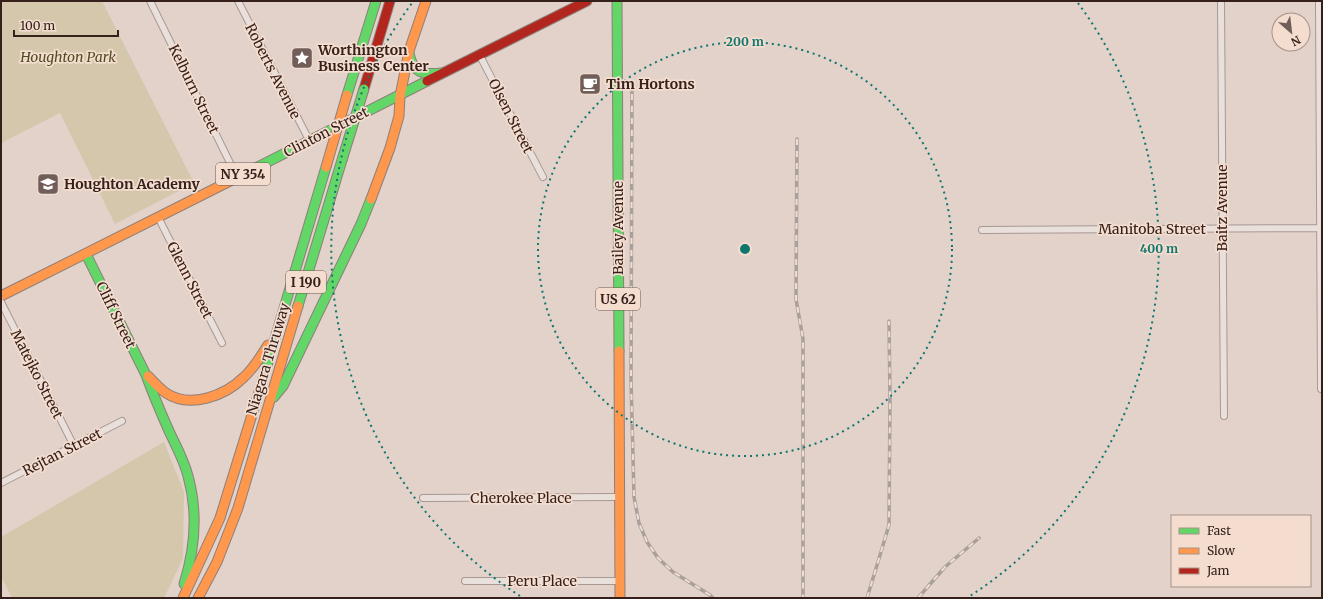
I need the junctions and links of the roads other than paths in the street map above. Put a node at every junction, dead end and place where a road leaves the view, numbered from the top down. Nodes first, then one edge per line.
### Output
1 (150, 1) edge
2 (238, 1) edge
3 (376, 1) edge
4 (390, 1) edge
5 (426, 1) edge
6 (587, 1) edge
7 (617, 1) edge
8 (1221, 1) edge
9 (1319, 1) edge
10 (409, 51) junction
11 (480, 54) junction
12 (441, 73) junction
13 (400, 96) junction
14 (309, 140) junction
15 (237, 177) junction
16 (543, 177) dead end
17 (158, 217) junction
18 (1321, 228) edge
19 (1222, 229) junction
20 (982, 230) dead end
21 (86, 254) junction
22 (1, 296) edge
23 (1, 302) edge
24 (275, 335) junction
25 (222, 343) dead end
26 (146, 375) junction
27 (1321, 388) edge
28 (269, 404) junction
29 (1224, 416) dead end
30 (122, 421) dead end
31 (74, 446) junction
32 (1, 483) edge
33 (619, 497) junction
34 (423, 498) dead end
35 (466, 581) dead end
36 (620, 581) junction
37 (179, 598) edge
38 (183, 598) edge
39 (198, 598) edge
40 (620, 598) edge

1 - 15 street, Kelburn Street
2 - 14 street, Roberts Avenue
3 - 24 main road, Niagara Thruway / I 190, bridge
4 - 28 main road, Niagara Thruway / I 190, bridge
5 - 10 main road
6 - 11 main road, Clinton Street / NY 354
7 - 33 main road, Bailey Avenue / US 62
8 - 19 street, Baitz Avenue
9 - 18 street
10 - 12 main road
10 - 13 main road
11 - 12 main road, Clinton Street / NY 354
11 - 16 street, Olsen Street
12 - 13 main road, Clinton Street / NY 354
13 - 14 main road, Clinton Street / NY 354
13 - 28 main road
14 - 15 main road, Clinton Street / NY 354
15 - 17 main road, Clinton Street / NY 354
17 - 21 main road, Clinton Street / NY 354
17 - 25 street, Glenn Street
18 - 19 street, Manitoba Street
18 - 27 street
19 - 20 street, Manitoba Street
19 - 29 street, Baitz Avenue
21 - 22 main road, Clinton Street / NY 354
21 - 26 main road, Cliff Street
23 - 31 street, Matejko Street
24 - 26 main road
24 - 38 main road, Niagara Thruway / I 190
26 - 37 main road, Cliff Street
28 - 39 main road, Niagara Thruway / I 190
30 - 31 street, Rejtan Street
31 - 32 street, Rejtan Street
33 - 34 street, Cherokee Place
33 - 36 main road, Bailey Avenue / US 62
35 - 36 street, Peru Place
36 - 40 main road, Bailey Avenue / US 62

